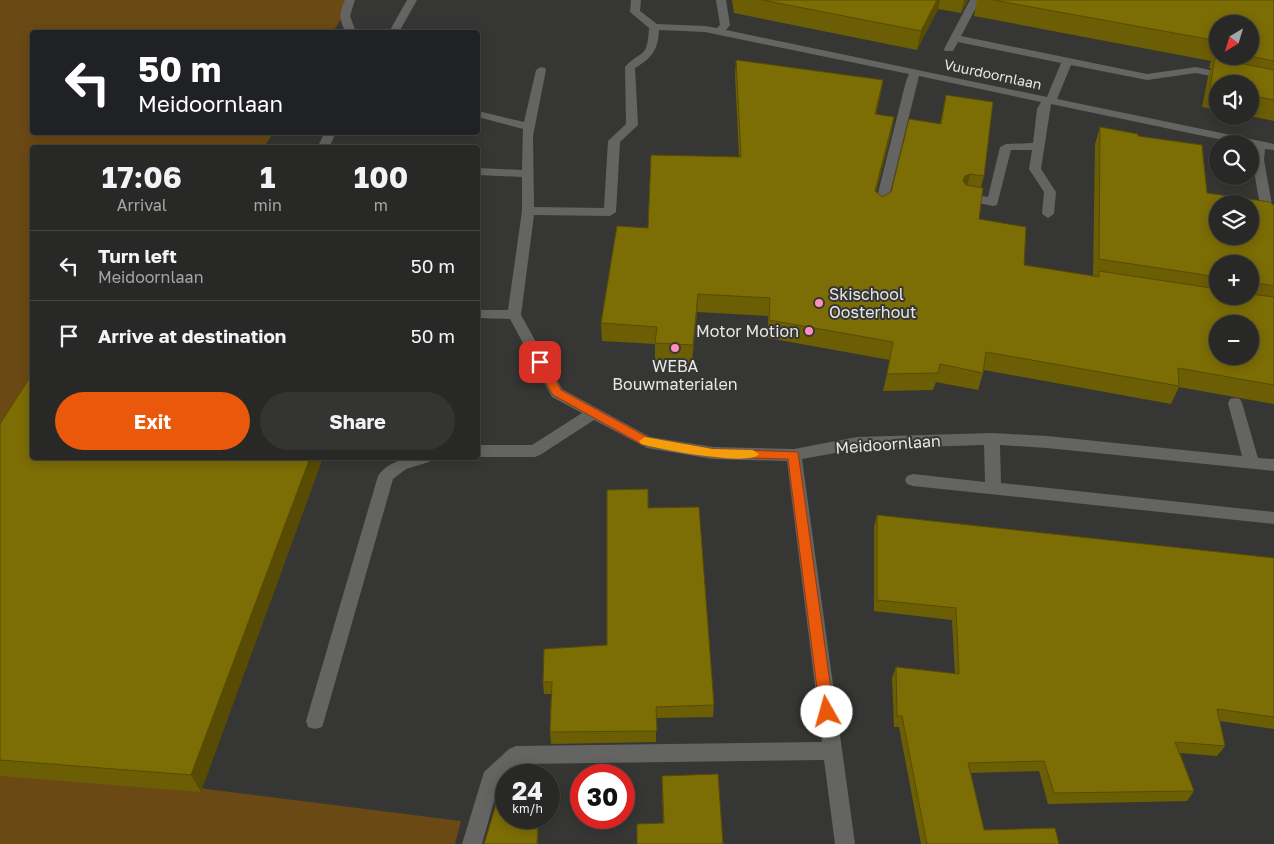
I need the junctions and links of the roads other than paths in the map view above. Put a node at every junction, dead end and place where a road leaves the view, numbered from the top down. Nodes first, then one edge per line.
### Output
1 (350, 0) edge
2 (412, 0) edge
3 (636, 0) edge
4 (721, 0) edge
5 (975, 0) edge
6 (654, 27) junction
7 (350, 30) edge
8 (395, 30) edge
9 (719, 32) junction
10 (955, 38) junction
11 (949, 49) dead end
12 (1067, 61) junction
13 (540, 70) dead end
14 (915, 73) junction
15 (1220, 75) edge
16 (1049, 101) junction
17 (480, 115) edge
18 (529, 127) junction
19 (1260, 145) junction
20 (1039, 146) junction
21 (1274, 148) edge
22 (480, 171) edge
23 (528, 174) junction
24 (966, 197) edge
25 (880, 209) edge
26 (528, 211) junction
27 (1048, 214) dead end
28 (1268, 217) edge
29 (480, 314) edge
30 (514, 315) junction
31 (1235, 403) edge
32 (593, 413) junction
33 (992, 439) junction
34 (480, 452) edge
35 (794, 455) junction
36 (417, 460) edge
37 (1252, 463) junction
38 (1274, 465) edge
39 (913, 480) dead end
40 (993, 488) junction
41 (1274, 518) edge
42 (315, 721) dead end
43 (832, 751) junction
44 (472, 844) edge
45 (844, 844) edge

1 - 7 street
2 - 8 street
3 - 6 street
4 - 9 street
5 - 10 street
6 - 9 street, Vuurdoornlaan
6 - 26 street
9 - 14 street, Vuurdoornlaan
10 - 11 street
10 - 12 street
12 - 15 street
12 - 16 street
13 - 18 street
14 - 16 street, Vuurdoornlaan
14 - 25 street
16 - 19 street, Vuurdoornlaan
16 - 20 street
17 - 18 street
18 - 23 street
19 - 21 street, Vuurdoornlaan
19 - 28 street
20 - 24 street
20 - 27 street
22 - 23 street
23 - 26 street
26 - 30 street
29 - 30 street
30 - 32 street, Meidoornlaan
31 - 37 street
32 - 34 street
32 - 35 street, Meidoornlaan
33 - 35 street, Meidoornlaan
33 - 37 street, Meidoornlaan
33 - 40 street
35 - 43 street
36 - 42 street
37 - 38 street, Meidoornlaan
39 - 40 street
40 - 41 street
43 - 44 street
43 - 45 street

